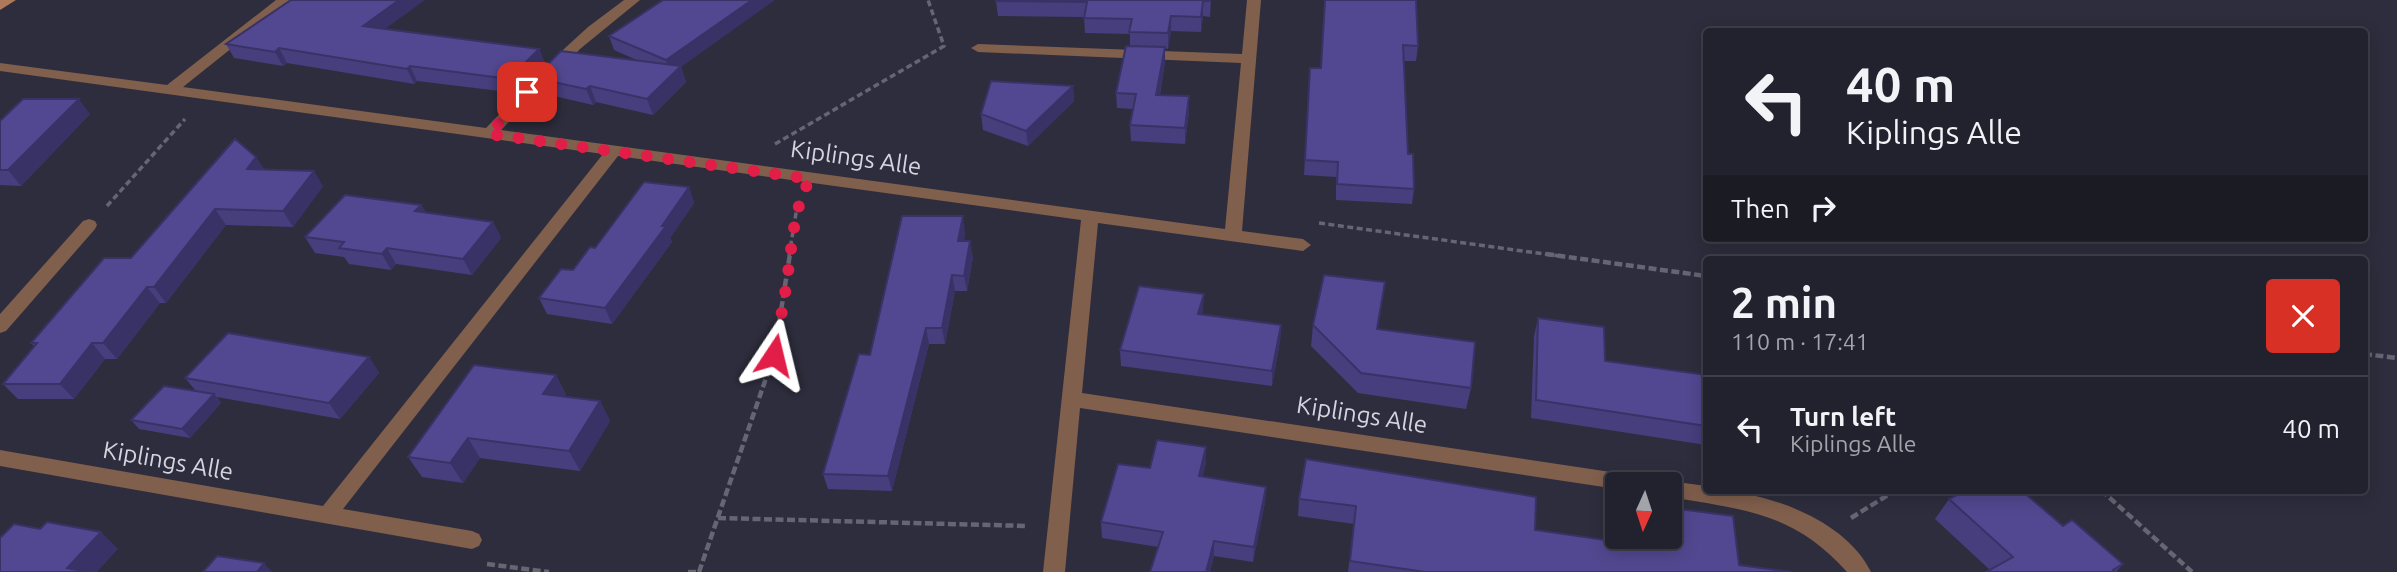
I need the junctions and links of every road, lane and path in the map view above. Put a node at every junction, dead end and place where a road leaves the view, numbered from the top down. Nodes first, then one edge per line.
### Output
1 (9, 0) edge
2 (285, 0) edge
3 (633, 0) edge
4 (928, 0) edge
5 (1254, 0) edge
6 (0, 6) edge
7 (978, 48) dead end
8 (1247, 59) junction
9 (0, 67) edge
10 (170, 90) junction
11 (207, 96) junction
12 (489, 134) junction
13 (765, 150) dead end
14 (614, 151) junction
15 (810, 179) junction
16 (1090, 216) junction
17 (89, 225) joint
18 (1233, 236) junction
19 (1303, 245) dead end
20 (0, 326) edge
21 (2368, 354) edge
22 (2397, 358) edge
23 (1072, 399) junction
24 (0, 458) edge
25 (1605, 479) edge
26 (1682, 491) edge
27 (1703, 494) edge
28 (1703, 494) edge
29 (1890, 494) edge
30 (2105, 494) edge
31 (327, 514) junction
32 (718, 518) junction
33 (1059, 527) junction
34 (1824, 536) junction
35 (472, 540) joint
36 (549, 572) edge
37 (688, 572) edge
38 (699, 572) edge
39 (1054, 572) edge
40 (1860, 572) edge
41 (2192, 572) edge

1 - 6 street
2 - 10 street
3 - 12 street
4 - 13 path
5 - 8 street
7 - 8 street
8 - 18 street
9 - 10 street, Kiplings Alle
10 - 11 street, Kiplings Alle
11 - 12 street, Kiplings Alle
11 - 17 path
12 - 14 street, Kiplings Alle
14 - 15 street, Kiplings Alle
14 - 31 street
15 - 16 street, Kiplings Alle
15 - 32 path
16 - 18 street, Kiplings Alle
16 - 23 street
17 - 20 street
18 - 19 street, Kiplings Alle
21 - 22 path
23 - 25 street, Kiplings Alle
23 - 33 street
24 - 31 street, Kiplings Alle
26 - 27 street
28 - 34 street
29 - 34 path
30 - 41 path
31 - 35 street, Kiplings Alle
32 - 33 path
32 - 38 path
33 - 39 street
34 - 40 street
35 - 36 path
37 - 38 path

